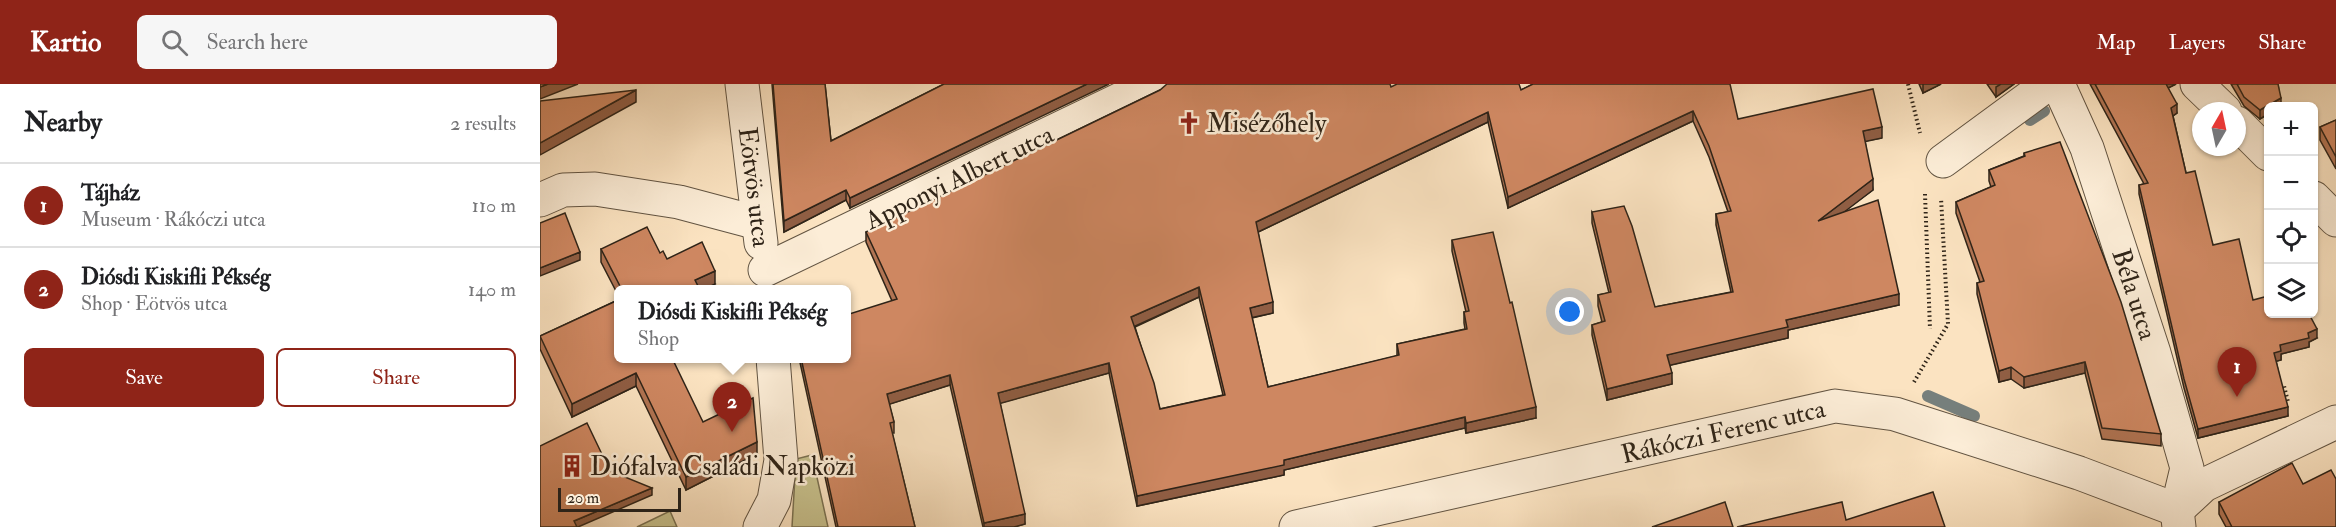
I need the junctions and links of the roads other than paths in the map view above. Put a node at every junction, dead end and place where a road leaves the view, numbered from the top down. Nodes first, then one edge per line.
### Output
1 (742, 84) edge
2 (1152, 84) edge
3 (2048, 84) edge
4 (2058, 84) edge
5 (2198, 84) edge
6 (2216, 102) edge
7 (2246, 132) edge
8 (1932, 150) road end
9 (2264, 150) edge
10 (540, 200) edge
11 (2318, 203) edge
12 (2336, 220) edge
13 (758, 223) junction
14 (766, 280) edge
15 (773, 363) edge
16 (2336, 422) edge
17 (2178, 518) edge
18 (760, 527) edge
19 (1296, 527) edge

1 - 13 street, Eötvös utca
2 - 14 street, Apponyi Albert utca
3 - 8 street
4 - 17 street, Béla utca
5 - 6 street
7 - 9 street
10 - 13 street
11 - 12 street
13 - 14 street, Eötvös utca
15 - 18 street
16 - 17 street
17 - 19 street, Rákóczi Ferenc utca

